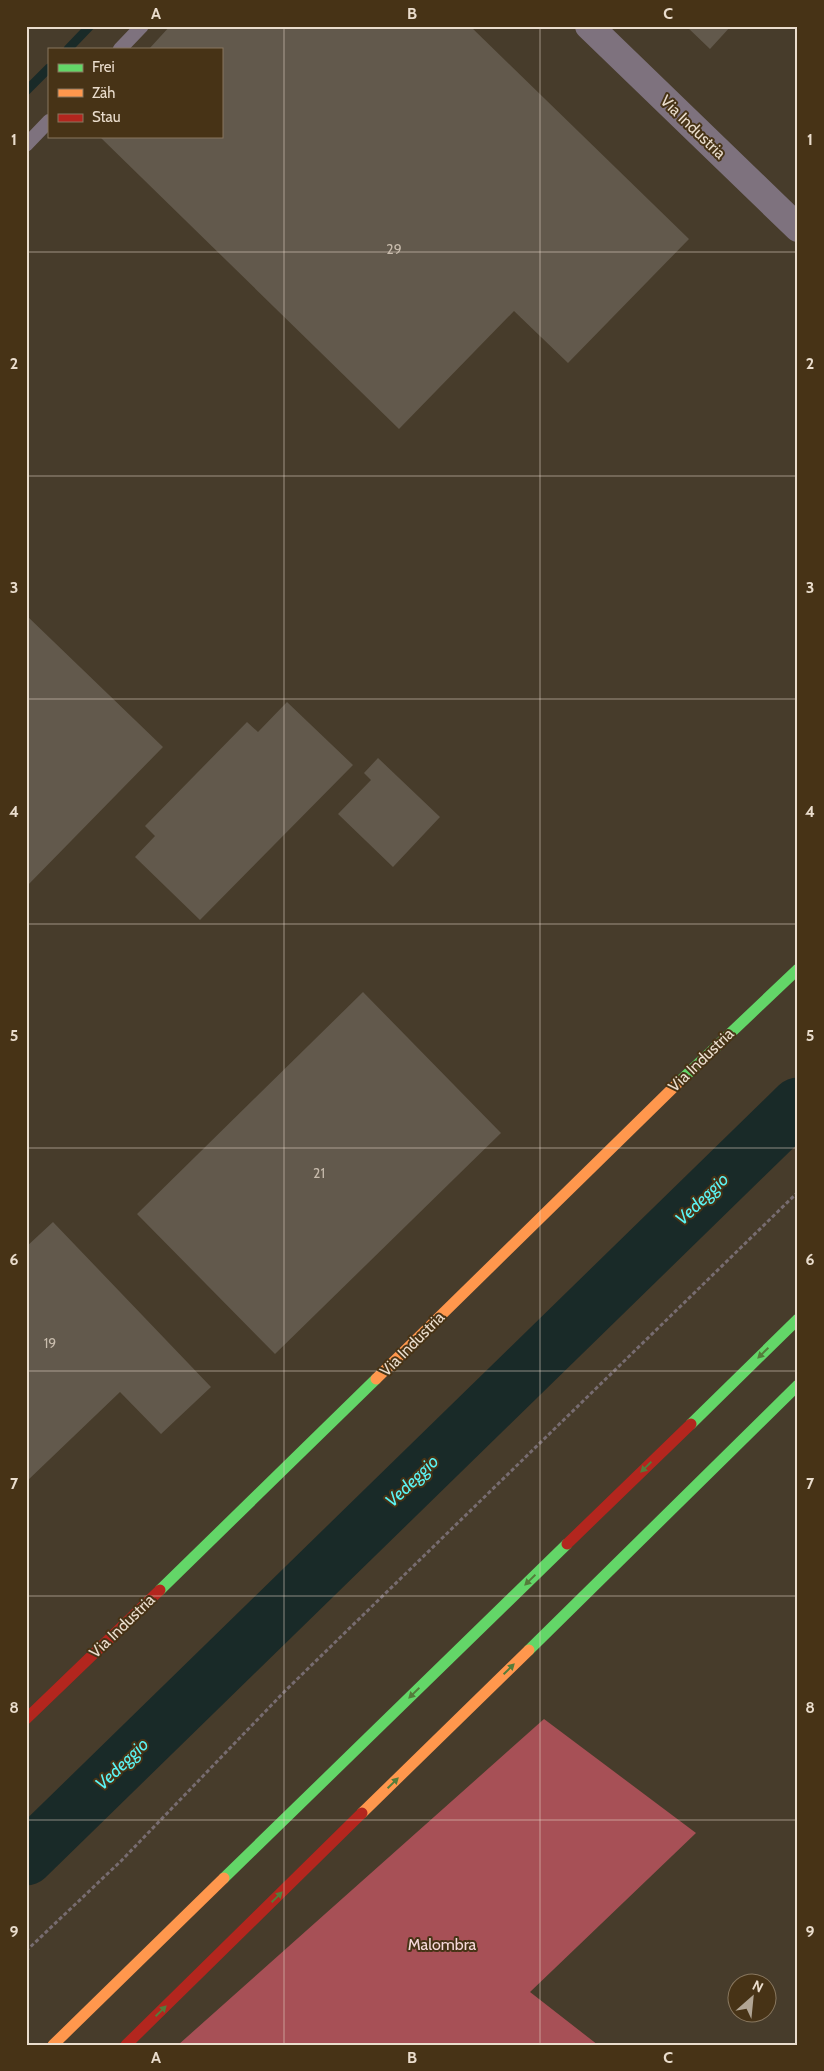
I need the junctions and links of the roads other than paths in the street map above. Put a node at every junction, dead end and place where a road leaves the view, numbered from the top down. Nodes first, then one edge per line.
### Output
1 (142, 26) edge
2 (589, 26) edge
3 (121, 48) edge
4 (48, 122) edge
5 (26, 145) edge
6 (798, 228) edge
7 (798, 969) edge
8 (798, 1319) edge
9 (798, 1385) edge
10 (26, 1719) edge
11 (53, 2045) edge
12 (126, 2045) edge

1 - 3 lane
2 - 6 street, Via Industria
4 - 5 lane
7 - 10 main road, Via Industria
8 -> 11 main road
12 -> 9 main road

